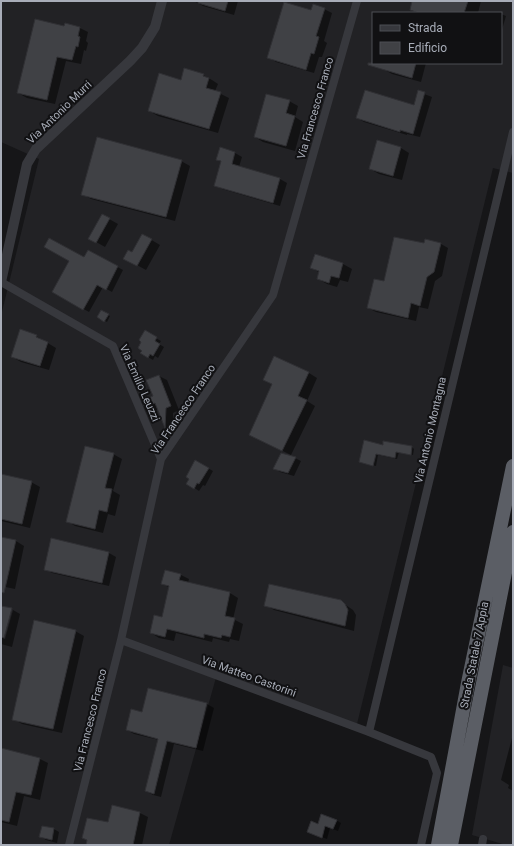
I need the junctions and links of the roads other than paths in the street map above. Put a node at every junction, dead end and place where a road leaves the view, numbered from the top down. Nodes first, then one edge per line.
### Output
1 (162, 1) edge
2 (357, 1) edge
3 (513, 132) edge
4 (1, 282) edge
5 (161, 459) junction
6 (513, 466) edge
7 (513, 532) edge
8 (121, 640) junction
9 (369, 732) junction
10 (69, 845) edge
11 (422, 845) edge
12 (437, 845) edge
13 (451, 845) edge

1 - 4 street, Via Antonio Murri
2 - 5 street, Via Francesco Franco
3 - 9 street, Via Antonio Montagna
4 - 5 street, Via Emilio Leuzzi
5 - 8 street, Via Francesco Franco
6 - 12 highway, Strada Statale 7 Appia
7 - 13 highway, Strada Statale 7 Appia
8 - 9 street, Via Matteo Castorini
8 - 10 street, Via Francesco Franco
9 - 11 street, Via Matteo Castorini

